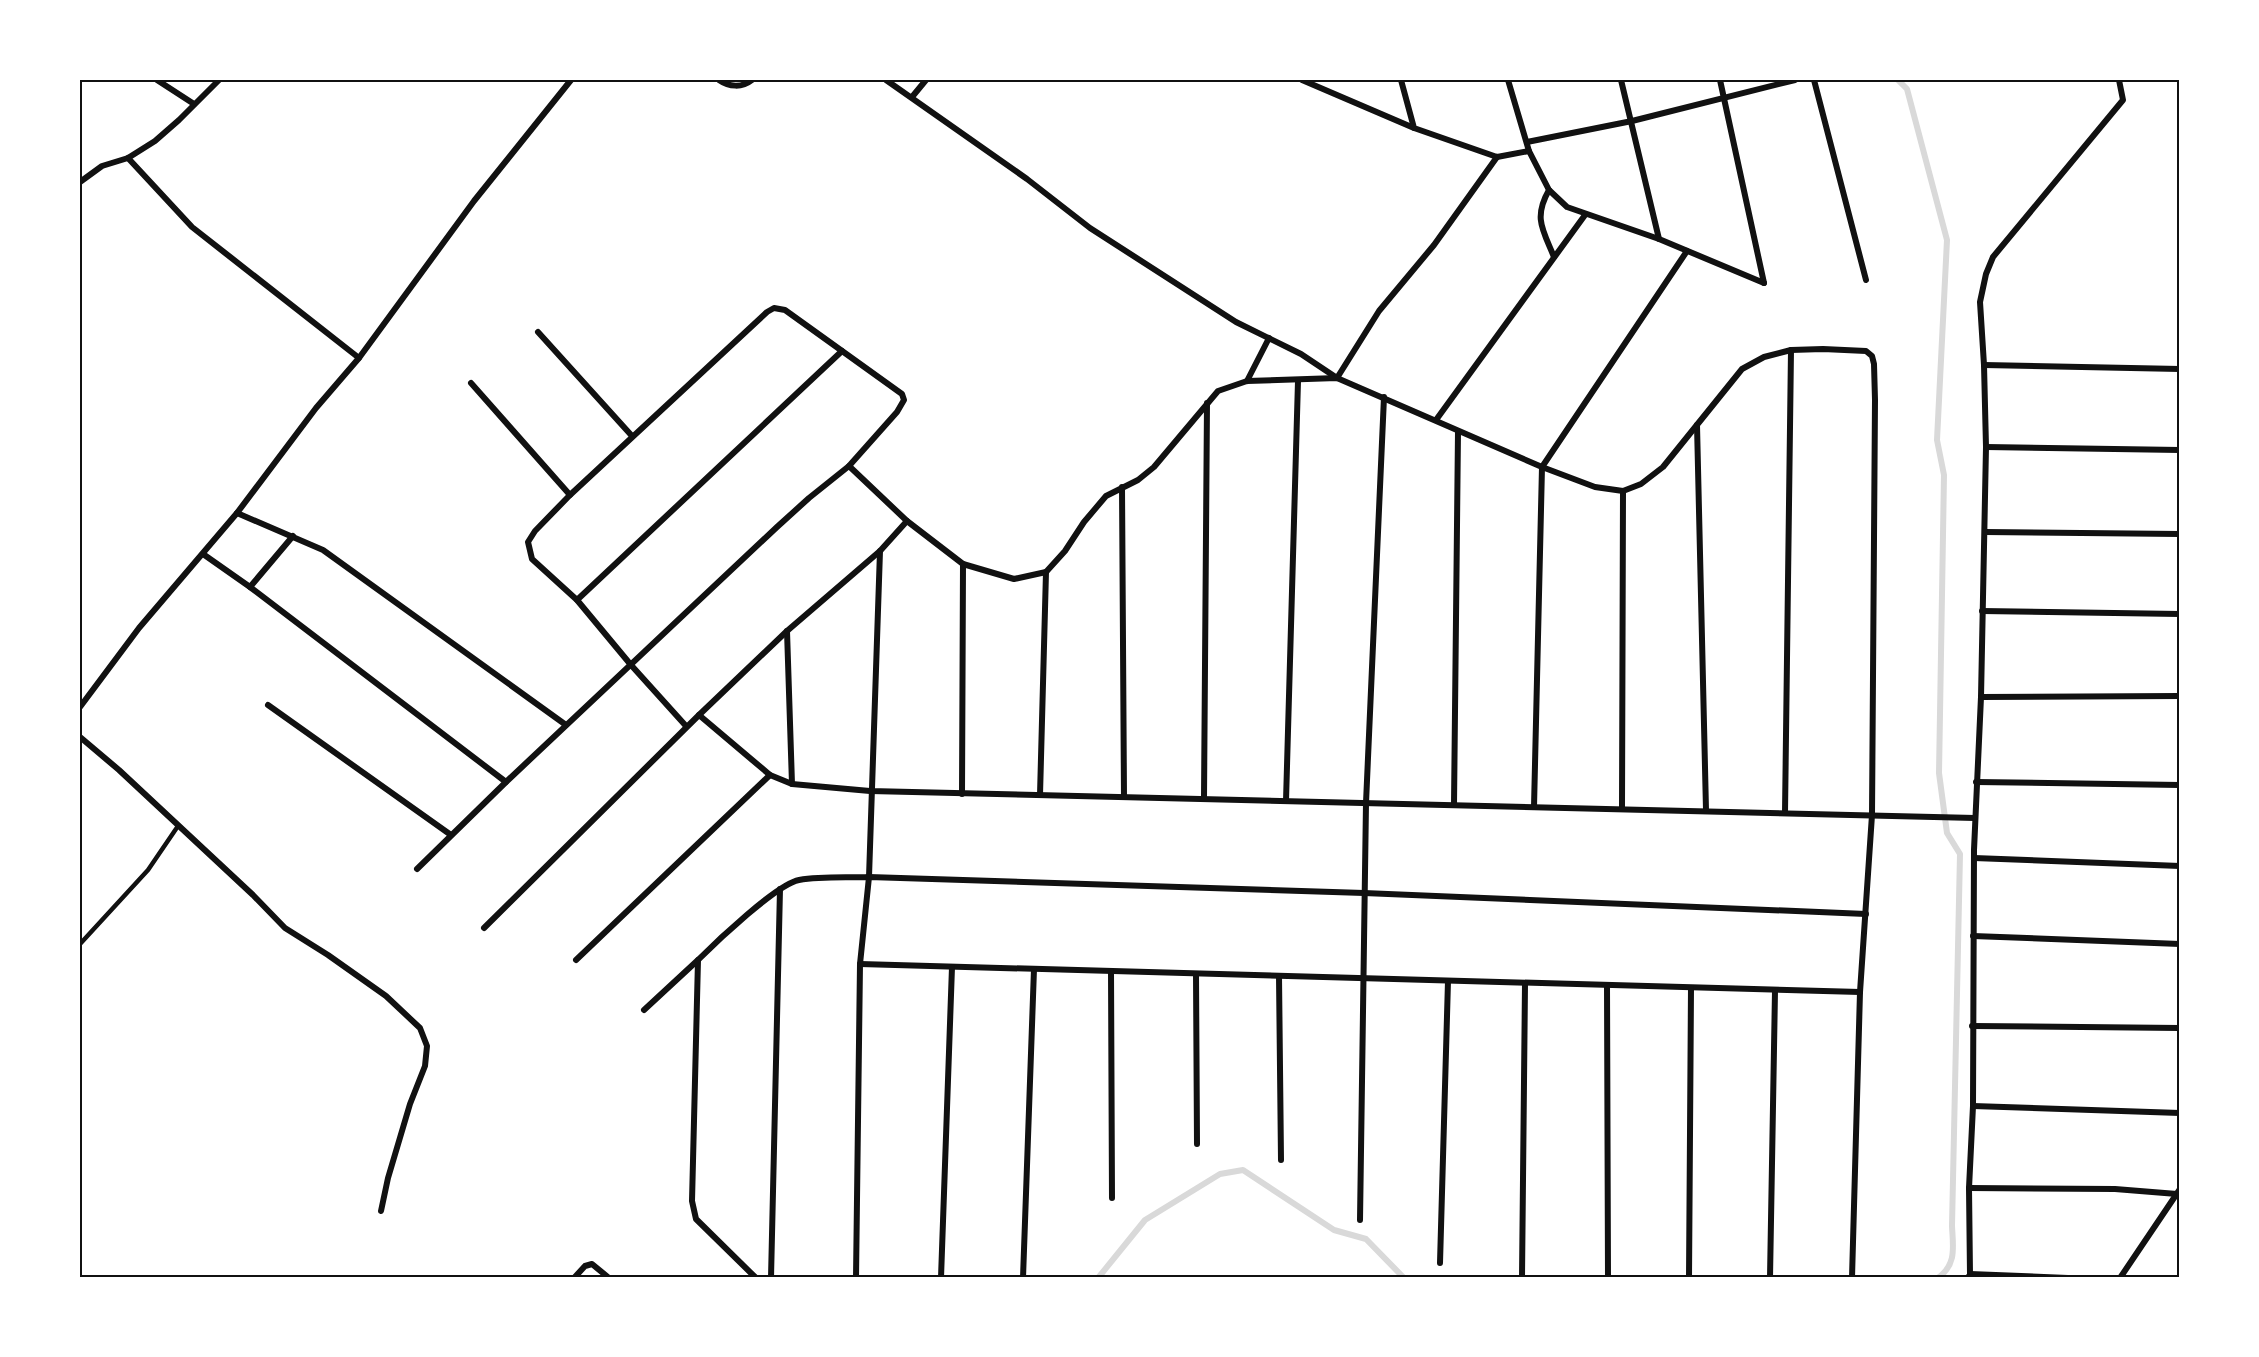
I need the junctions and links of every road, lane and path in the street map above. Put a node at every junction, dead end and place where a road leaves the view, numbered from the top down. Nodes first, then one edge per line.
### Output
1 (157, 80) edge
2 (219, 80) edge
3 (571, 80) edge
4 (719, 80) edge
5 (752, 80) edge
6 (886, 80) edge
7 (926, 80) edge
8 (1302, 80) edge
9 (1401, 80) edge
10 (1508, 80) edge
11 (1621, 80) edge
12 (1720, 80) edge
13 (1795, 80) edge
14 (1814, 80) edge
15 (2119, 80) edge
16 (912, 97) junction
17 (1725, 98) junction
18 (194, 104) junction
19 (1632, 122) junction
20 (1414, 128) junction
21 (1527, 142) junction
22 (1529, 151) junction
23 (1497, 157) junction
24 (128, 158) junction
25 (80, 182) edge
26 (1549, 190) junction
27 (1586, 215) junction
28 (1659, 239) junction
29 (1687, 251) junction
30 (1554, 257) junction
31 (1866, 280) dead end
32 (538, 332) dead end
33 (1269, 338) junction
34 (1791, 350) junction
35 (842, 351) junction
36 (359, 358) junction
37 (1984, 365) junction
38 (2180, 369) edge
39 (1336, 378) junction
40 (1247, 381) junction
41 (1298, 381) junction
42 (471, 383) dead end
43 (1384, 397) junction
44 (1207, 402) junction
45 (1436, 420) junction
46 (1697, 425) junction
47 (1458, 432) junction
48 (632, 436) junction
49 (1986, 447) junction
50 (2180, 450) edge
51 (849, 466) junction
52 (1542, 467) junction
53 (1122, 487) junction
54 (1623, 491) junction
55 (570, 495) junction
56 (237, 513) junction
57 (907, 521) junction
58 (1985, 531) junction
59 (2180, 534) edge
60 (293, 536) junction
61 (880, 551) junction
62 (203, 554) junction
63 (963, 564) junction
64 (1046, 572) junction
65 (250, 587) junction
66 (577, 600) junction
67 (1982, 611) junction
68 (2180, 614) edge
69 (787, 631) junction
70 (631, 665) junction
71 (2180, 696) edge
72 (1981, 697) junction
73 (268, 705) dead end
74 (80, 707) edge
75 (699, 715) junction
76 (567, 725) junction
77 (686, 726) junction
78 (80, 737) edge
79 (770, 775) junction
80 (506, 782) junction
81 (1976, 782) junction
82 (792, 784) junction
83 (2180, 785) edge
84 (870, 791) junction
85 (962, 794) junction
86 (1040, 795) junction
87 (1124, 797) junction
88 (1204, 798) junction
89 (1286, 801) junction
90 (1366, 803) junction
91 (1454, 805) junction
92 (1534, 807) junction
93 (1622, 809) junction
94 (1706, 810) junction
95 (1785, 813) junction
96 (1872, 815) junction
97 (1975, 818) junction
98 (178, 826) junction
99 (452, 835) junction
100 (1974, 858) junction
101 (2180, 866) edge
102 (417, 869) dead end
103 (869, 877) junction
104 (780, 889) junction
105 (1364, 893) junction
106 (1866, 914) junction
107 (484, 928) dead end
108 (1973, 936) junction
109 (80, 944) edge
110 (2180, 944) edge
111 (576, 960) dead end
112 (698, 960) junction
113 (860, 964) junction
114 (952, 967) junction
115 (1034, 969) junction
116 (1112, 971) junction
117 (1196, 974) junction
118 (1279, 976) junction
119 (1364, 979) junction
120 (1448, 981) junction
121 (1525, 984) junction
122 (1607, 986) junction
123 (1690, 988) junction
124 (1775, 991) junction
125 (1860, 992) junction
126 (644, 1010) dead end
127 (1972, 1026) junction
128 (2180, 1029) edge
129 (1973, 1106) junction
130 (2180, 1113) edge
131 (1197, 1144) dead end
132 (1281, 1161) dead end
133 (1969, 1188) junction
134 (2178, 1192) edge
135 (1112, 1198) dead end
136 (381, 1211) dead end
137 (1360, 1220) dead end
138 (1440, 1263) dead end
139 (1969, 1276) edge
140 (574, 1278) edge
141 (609, 1278) edge
142 (756, 1278) edge
143 (771, 1278) edge
144 (855, 1278) edge
145 (941, 1278) edge
146 (1023, 1278) edge
147 (1522, 1278) edge
148 (1608, 1278) edge
149 (1689, 1278) edge
150 (1770, 1278) edge
151 (1852, 1278) edge
152 (2068, 1278) edge
153 (2120, 1278) edge

1 - 18 street
2 - 18 street
3 - 36 street
4 - 5 street
6 - 16 street
7 - 16 street
8 - 20 street
9 - 20 street
10 - 21 street
11 - 19 street
12 - 17 street
13 - 17 street
14 - 31 street
15 - 37 street
16 - 33 street
17 - 19 street
17 - 29 street
18 - 24 street
19 - 21 street
19 - 28 street
20 - 23 street
21 - 22 street
22 - 23 street
22 - 26 street
23 - 39 street
24 - 25 street
24 - 36 street
26 - 27 street
26 - 30 street
27 - 28 street
27 - 30 street
28 - 29 street
29 - 52 street
30 - 45 street
32 - 48 street
33 - 39 street
33 - 40 street
34 - 46 street
34 - 95 street
34 - 96 street
35 - 48 street
35 - 51 street
35 - 66 street
36 - 56 street
37 - 38 street
37 - 49 street
39 - 41 street
39 - 43 street
40 - 41 street
40 - 44 street
41 - 89 street
42 - 55 street
43 - 45 street
43 - 90 street
44 - 53 street
44 - 88 street
45 - 47 street
46 - 54 street
46 - 94 street
47 - 52 street
47 - 91 street
48 - 55 street
49 - 50 street
49 - 58 street
51 - 57 street
51 - 70 street
52 - 54 street
52 - 92 street
53 - 64 street
53 - 87 street
54 - 93 street
55 - 66 street
56 - 60 street
56 - 62 street
57 - 61 street
57 - 63 street
58 - 59 street
58 - 67 street
60 - 65 street
60 - 76 street
61 - 69 street
61 - 84 street
62 - 65 street
62 - 74 street
63 - 64 street
63 - 85 street
64 - 86 street
65 - 80 street
66 - 70 street
67 - 68 street
67 - 72 street
69 - 75 street
69 - 82 street
70 - 76 street
70 - 77 street
71 - 72 street
72 - 81 street
73 - 99 street
75 - 77 street
75 - 79 street
76 - 80 street
77 - 107 street
78 - 98 street
79 - 82 street
79 - 111 street
80 - 99 street
81 - 83 street
81 - 97 street
82 - 84 street
84 - 85 street
84 - 103 street
85 - 86 street
86 - 87 street
87 - 88 street
88 - 89 street
89 - 90 street
90 - 91 street
90 - 105 street
91 - 92 street
92 - 93 street
93 - 94 street
94 - 95 street
95 - 96 street
96 - 97 street
96 - 106 street
97 - 100 street
98 - 109 lane
98 - 136 street
99 - 102 street
100 - 101 street
100 - 108 street
103 - 104 street
103 - 105 street
103 - 113 street
104 - 112 street
104 - 143 street
105 - 106 street
105 - 119 street
106 - 125 street
108 - 110 street
108 - 127 street
112 - 126 street
112 - 142 street
113 - 114 street
113 - 144 street
114 - 115 street
114 - 145 street
115 - 116 street
115 - 146 street
116 - 117 street
116 - 135 street
117 - 118 street
117 - 131 street
118 - 119 street
118 - 132 street
119 - 120 street
119 - 137 street
120 - 121 street
120 - 138 street
121 - 122 street
121 - 147 street
122 - 123 street
122 - 148 street
123 - 124 street
123 - 149 street
124 - 125 street
124 - 150 street
125 - 151 street
127 - 128 street
127 - 129 street
129 - 130 street
129 - 133 street
133 - 134 street
133 - 139 street
134 - 153 street
139 - 152 street
140 - 141 street

